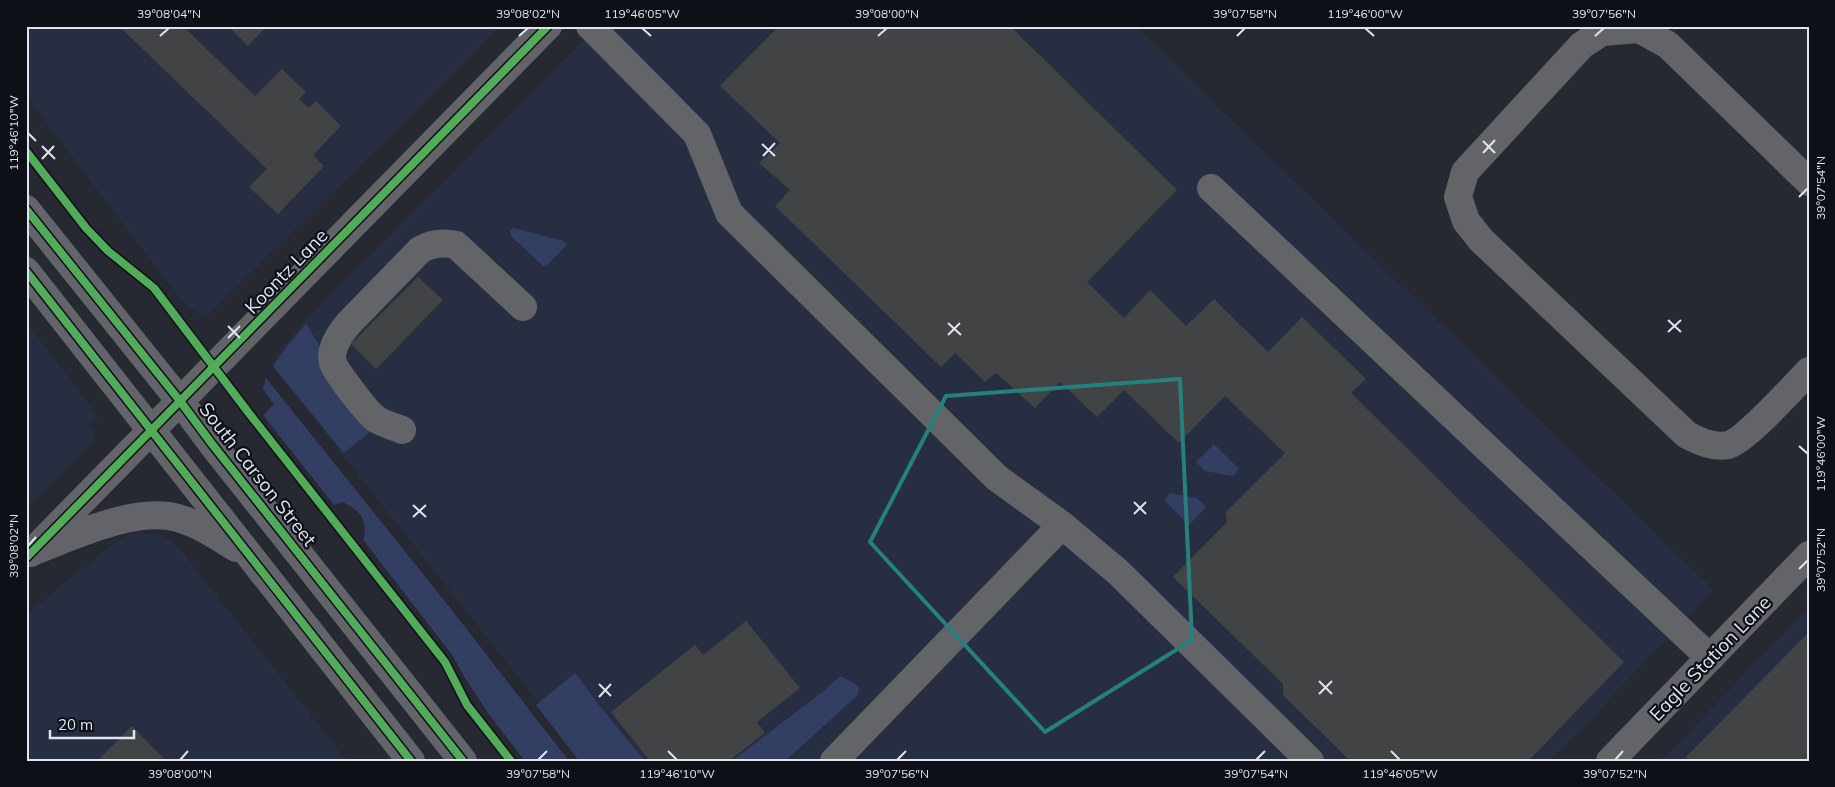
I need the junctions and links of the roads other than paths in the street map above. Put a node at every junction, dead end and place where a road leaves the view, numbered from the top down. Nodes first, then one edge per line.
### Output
1 (548, 26) edge
2 (590, 26) edge
3 (1809, 182) edge
4 (1211, 188) dead end
5 (26, 209) edge
6 (26, 271) edge
7 (522, 307) dead end
8 (1809, 371) edge
9 (180, 401) junction
10 (402, 430) dead end
11 (152, 432) junction
12 (1062, 525) junction
13 (30, 554) edge
14 (1809, 555) edge
15 (250, 556) junction
16 (1710, 658) junction
17 (1622, 757) edge
18 (411, 761) edge
19 (463, 761) edge
20 (816, 761) edge
21 (834, 761) edge
22 (1310, 761) edge

1 - 9 street, Koontz Lane
2 - 12 street
3 - 8 street
4 - 16 street
5 - 9 main road, South Carson Street
6 - 11 main road
7 - 10 street
9 - 11 street, Koontz Lane
9 - 19 main road, South Carson Street
11 - 13 street, Koontz Lane
11 - 15 main road
12 - 21 street
12 - 22 street
13 - 15 main road
14 - 16 street, Eagle Station Lane
15 - 18 main road
16 - 17 street, Eagle Station Lane
20 - 21 street

